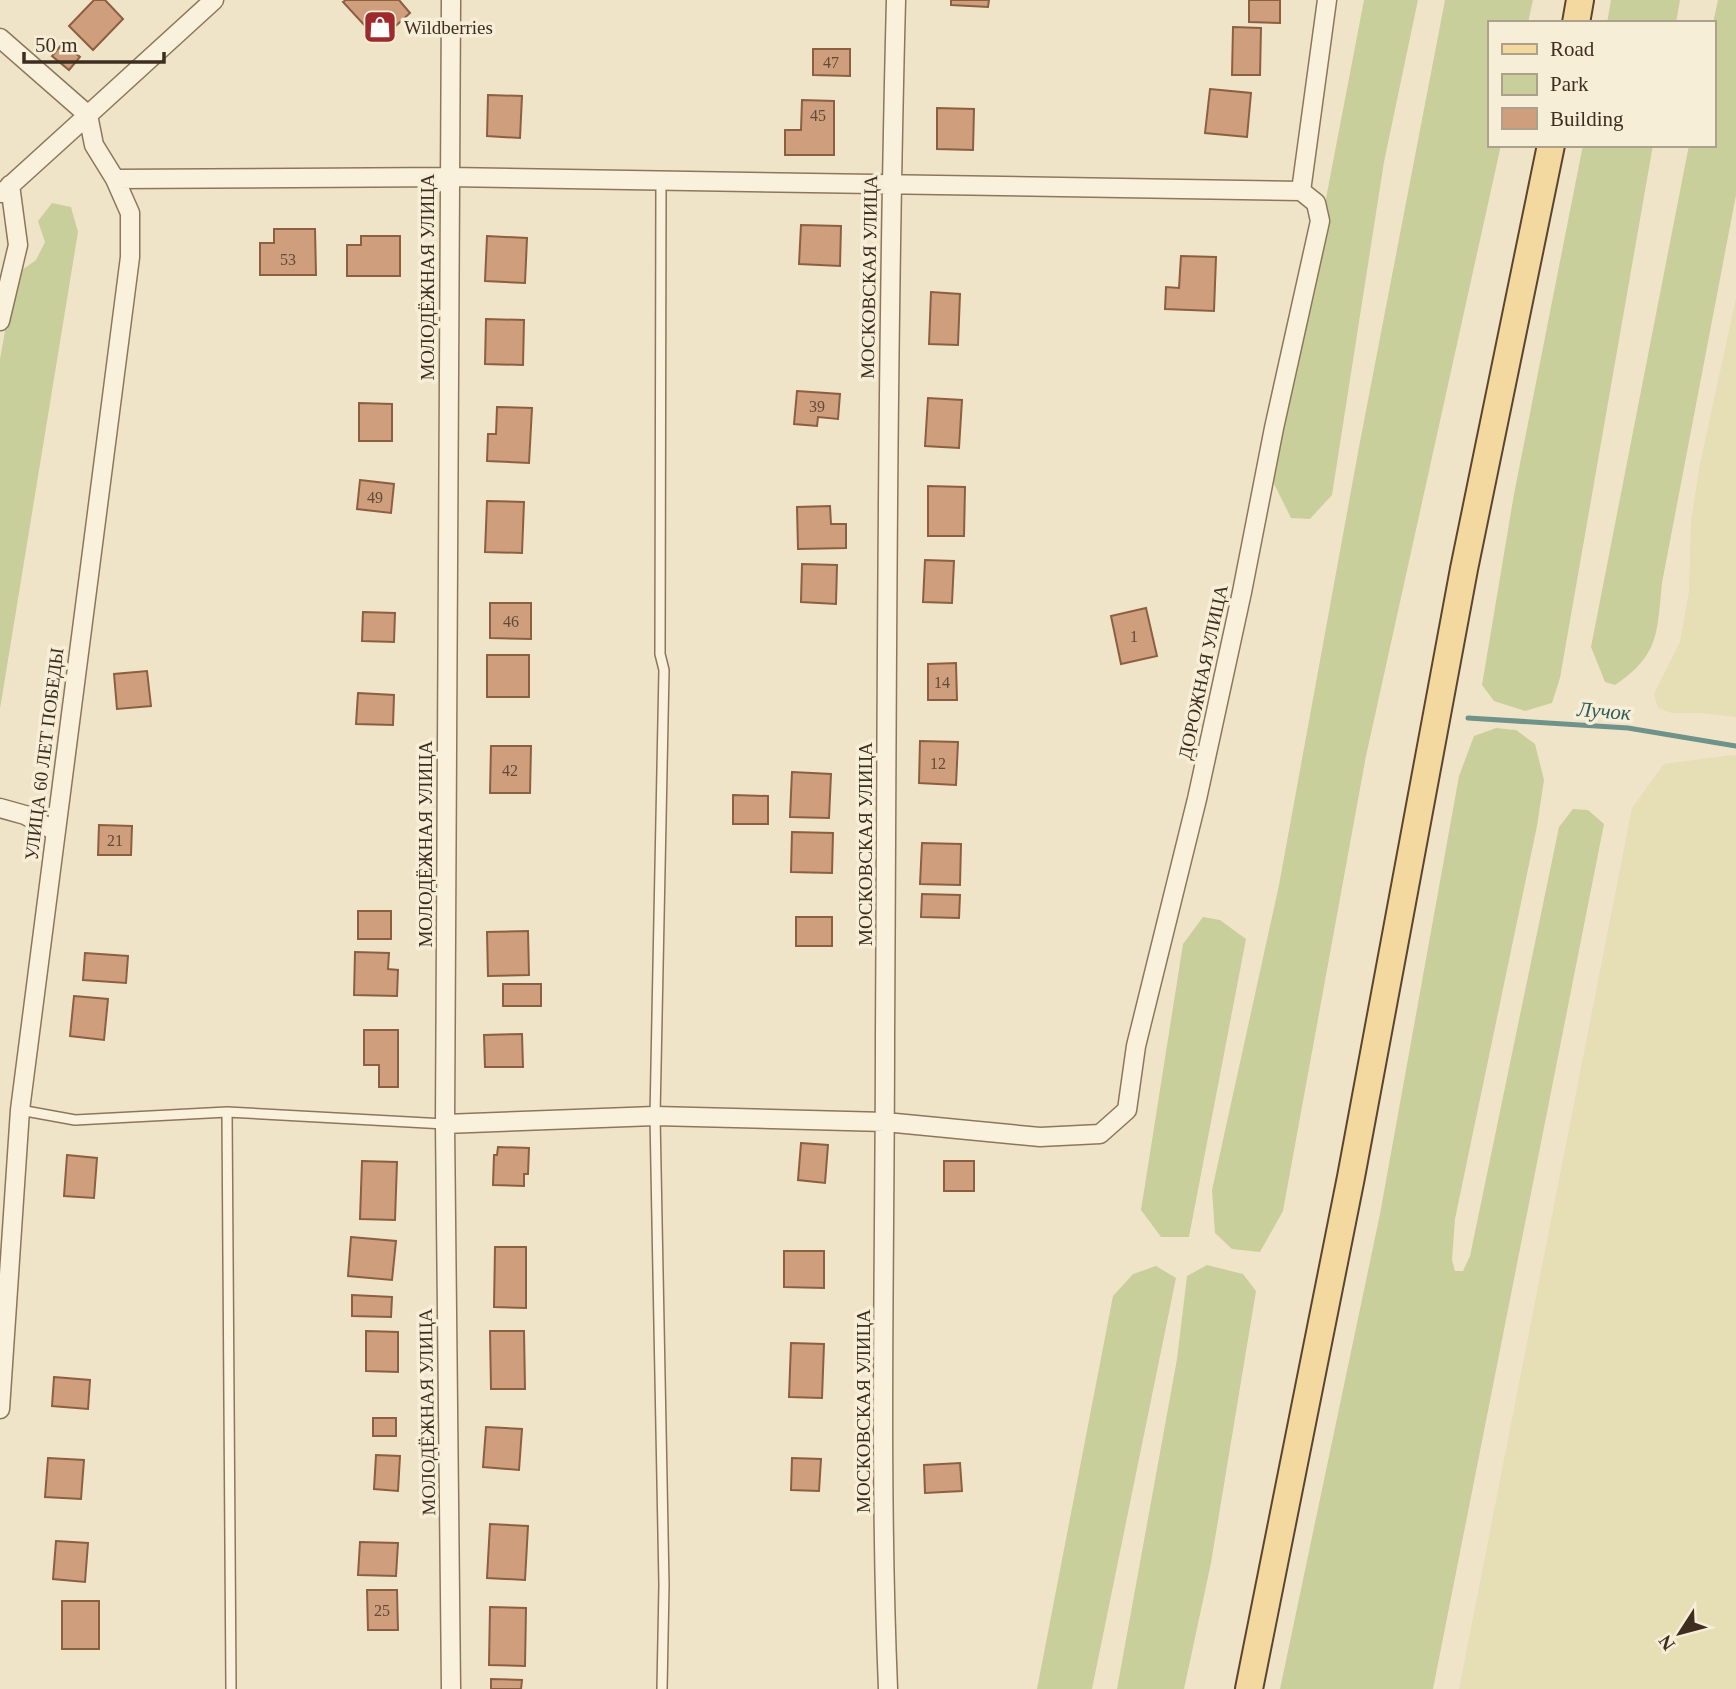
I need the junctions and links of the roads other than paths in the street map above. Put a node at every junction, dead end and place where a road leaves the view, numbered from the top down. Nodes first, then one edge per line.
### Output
1 (214, 0) edge
2 (451, 0) edge
3 (895, 0) edge
4 (1327, 0) edge
5 (1580, 0) edge
6 (1576, 21) edge
7 (0, 38) edge
8 (88, 115) junction
9 (1551, 147) edge
10 (449, 177) junction
11 (115, 179) junction
12 (662, 181) junction
13 (891, 185) junction
14 (5, 190) edge
15 (1301, 191) junction
16 (0, 321) edge
17 (0, 808) edge
18 (55, 831) junction
19 (20, 1110) junction
20 (227, 1112) junction
21 (655, 1116) junction
22 (885, 1122) junction
23 (445, 1124) junction
24 (0, 1409) edge
25 (231, 1689) edge
26 (451, 1689) edge
27 (662, 1689) edge
28 (888, 1689) edge
29 (1249, 1689) edge

1 - 8 street
2 - 10 street, МОЛОДЁЖНАЯ УЛИЦА
3 - 13 street, МОСКОВСКАЯ УЛИЦА
4 - 15 street
5 - 6 main road
7 - 8 street
8 - 11 street, УЛИЦА 60 ЛЕТ ПОБЕДЫ
8 - 14 street
9 - 29 main road
10 - 11 street
10 - 12 street
10 - 23 street, МОЛОДЁЖНАЯ УЛИЦА
11 - 18 street, УЛИЦА 60 ЛЕТ ПОБЕДЫ
12 - 13 street
12 - 21 lane
13 - 15 street
13 - 22 street, МОСКОВСКАЯ УЛИЦА
14 - 16 street
15 - 22 street, ДОРОЖНАЯ УЛИЦА
17 - 18 street
18 - 19 street, УЛИЦА 60 ЛЕТ ПОБЕДЫ
19 - 20 lane
19 - 24 street, УЛИЦА 60 ЛЕТ ПОБЕДЫ
20 - 23 lane
20 - 25 lane
21 - 22 street, ДОРОЖНАЯ УЛИЦА
21 - 23 street, ДОРОЖНАЯ УЛИЦА
21 - 27 lane
22 - 28 street, МОСКОВСКАЯ УЛИЦА
23 - 26 street, МОЛОДЁЖНАЯ УЛИЦА

